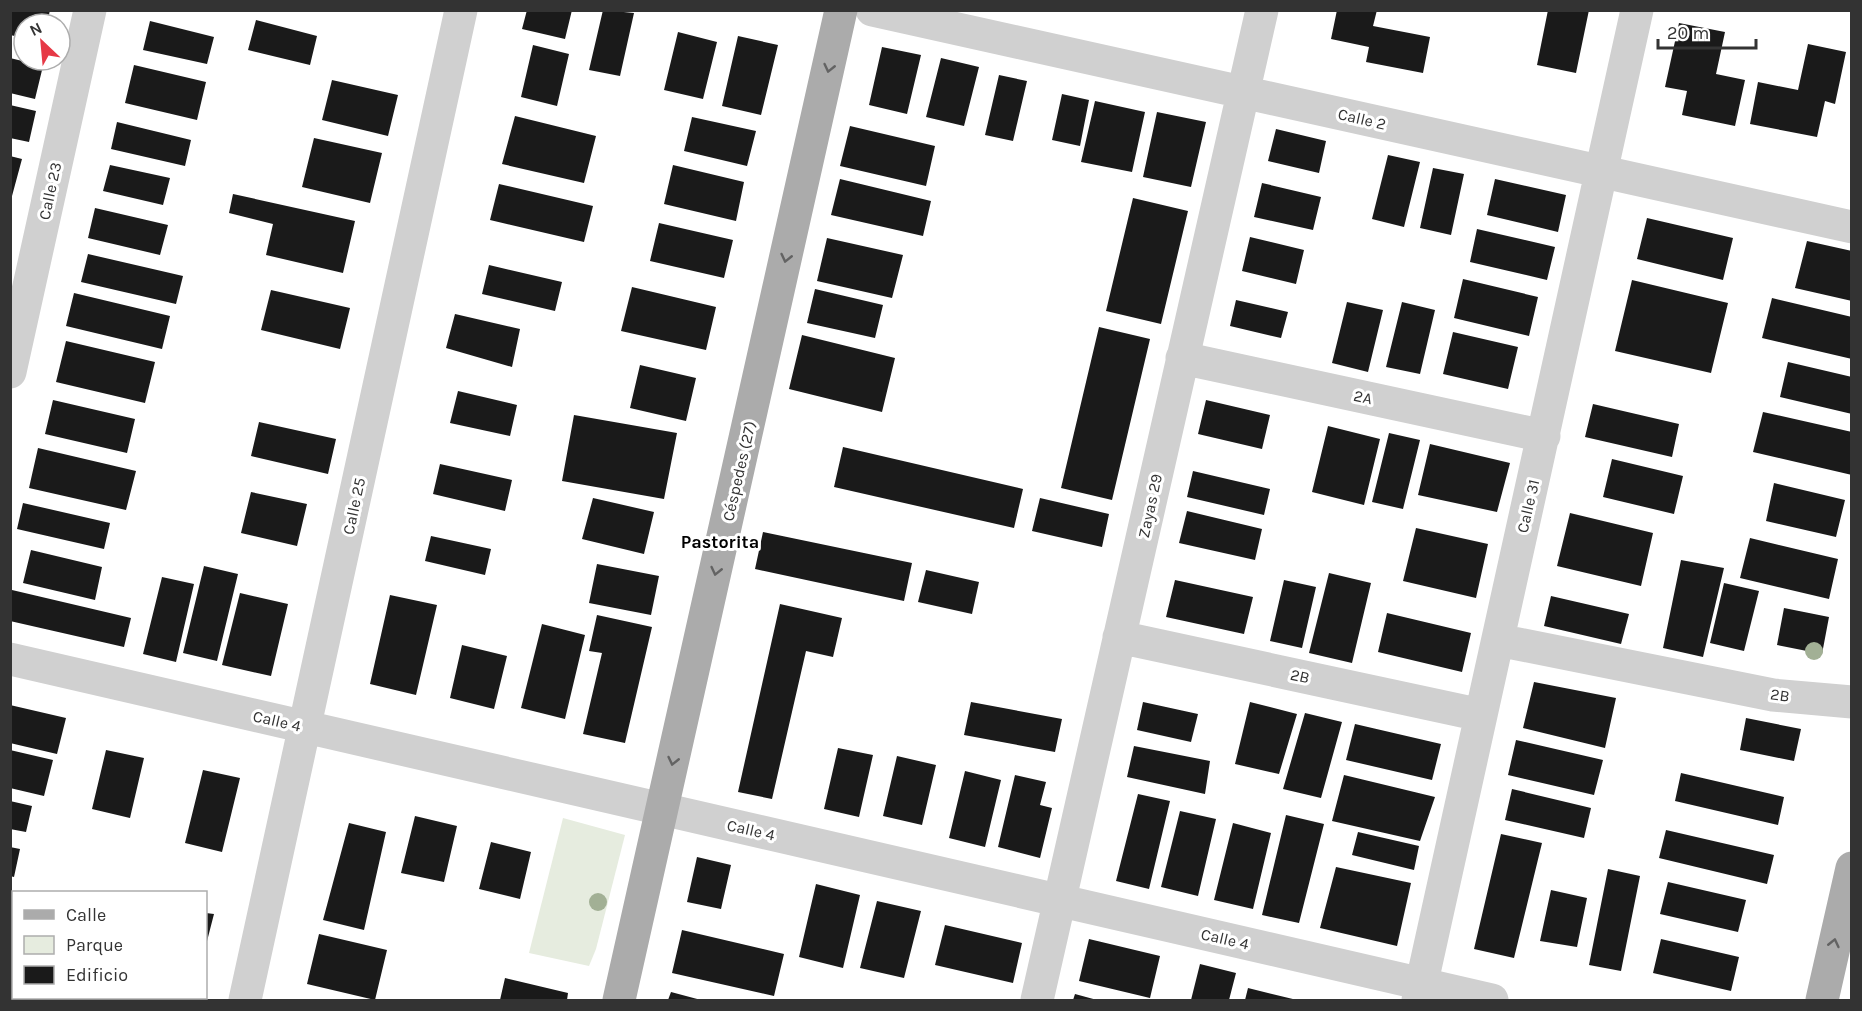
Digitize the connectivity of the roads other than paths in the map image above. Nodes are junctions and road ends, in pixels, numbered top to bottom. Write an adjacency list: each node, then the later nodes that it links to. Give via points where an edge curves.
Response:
1 (90, 10): 11 (street, Calle 23)
2 (461, 10): 18 (street, Calle 25)
3 (841, 10): 19 (main road, Céspedes (27), one-way to 19)
4 (872, 10): 7 (street, Calle 2)
5 (1262, 10): 7 (street, Zayas 29)
6 (1637, 10): 8 (street, Calle 31)
7 (1243, 93): 8 (street, Calle 2); 10 (street, Zayas 29)
8 (1603, 172): 9 (street, Calle 2); 12 (street, Calle 31)
9 (1851, 227)
10 (1182, 358): 12 (street, 2A); 13 (street, Zayas 29)
11 (10, 372)
12 (1544, 436): 14 (street, Calle 31)
13 (1119, 637): 17 (street, 2B); 21 (street, Zayas 29)
14 (1498, 640): 16 (street, 2B, via 1773,695); 17 (street, Calle 31)
15 (10, 659): 18 (street, Calle 4)
16 (1851, 702)
17 (1481, 715): 22 (street, Calle 31)
18 (306, 728): 19 (street, Calle 4); 23 (street, Calle 25)
19 (662, 810): 21 (street, Calle 4); 24 (main road, Céspedes (27))
20 (1851, 868): 27 (main road, one-way to 20)
21 (1059, 901): 22 (street, Calle 4); 25 (street, Zayas 29)
22 (1419, 992): 26 (street, Calle 4)
23 (245, 1000)
24 (619, 1000)
25 (1037, 1000)
26 (1491, 1000)
27 (1822, 1000)

